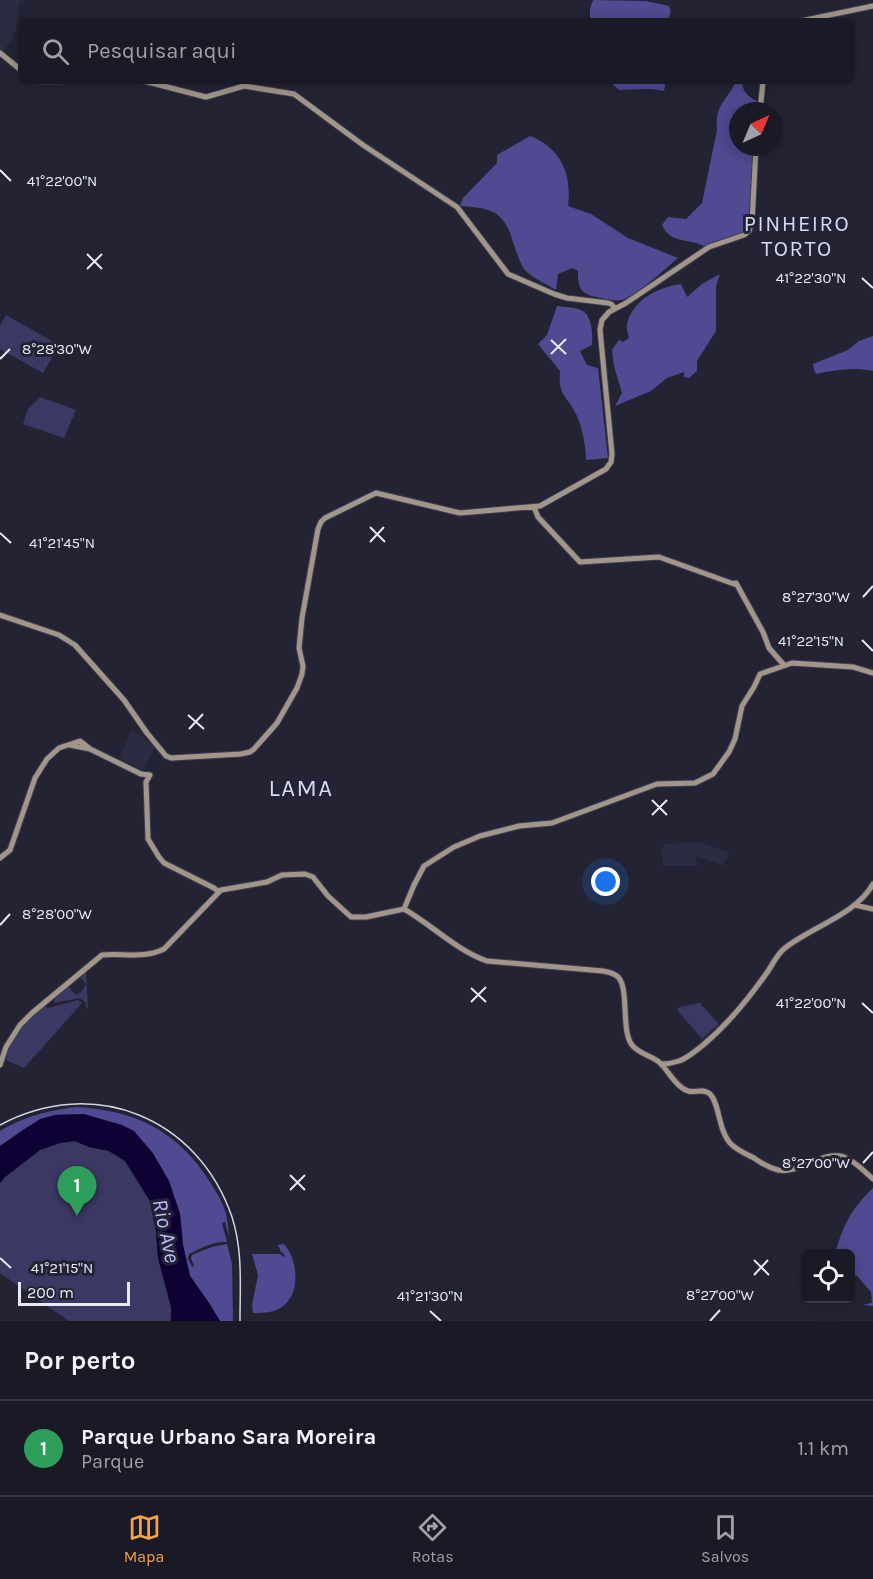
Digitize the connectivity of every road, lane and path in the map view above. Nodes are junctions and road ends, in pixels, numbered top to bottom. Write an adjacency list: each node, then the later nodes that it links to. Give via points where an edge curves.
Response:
1 (873, 6): 2 (street)
2 (815, 18)
3 (0, 53): 4 (street)
4 (18, 68)
5 (156, 84): 9 (street, via 206,97 244,86 294,94 458,207 508,274 554,294 611,303)
6 (764, 84): 7 (street)
7 (761, 102)
8 (756, 156): 9 (street, via 752,222 748,231 709,247)
9 (615, 308): 10 (street, via 600,324 611,462 606,469)
10 (534, 507): 11 (street, via 460,513 376,493 325,518 318,529 302,618 299,648 303,674 277,723 254,749 241,754 166,756 124,700 75,645 59,635); 12 (street, via 538,517 580,562 659,557 736,583 769,648)
11 (0, 615)
12 (784, 665): 13 (street, via 853,667); 22 (street, via 760,674 742,706 729,752 712,774 695,783 657,784 552,823 519,826 454,847 424,866)
13 (873, 674)
14 (70, 745): 15 (street); 15 (street, via 80,741); 18 (street, via 46,759 35,778 10,850)
15 (90, 749): 16 (street)
16 (141, 774): 17 (street); 17 (street, via 150,775)
17 (146, 782): 20 (street, via 148,839 159,857)
18 (0, 858)
19 (873, 885): 21 (street)
20 (219, 892): 22 (street, via 282,875 305,874 313,877 351,917); 25 (street, via 164,949 143,956 102,955 94,960 20,1024)
21 (855, 904): 23 (street); 24 (street, via 781,951 731,1020 696,1050 679,1061)
22 (404, 909): 24 (street, via 471,955 487,961 611,973 619,978 622,987 632,1045)
23 (873, 909)
24 (661, 1064): 26 (street, via 687,1091 709,1094 729,1142 768,1166 786,1170 836,1155 854,1162)
25 (0, 1065)
26 (873, 1179)

